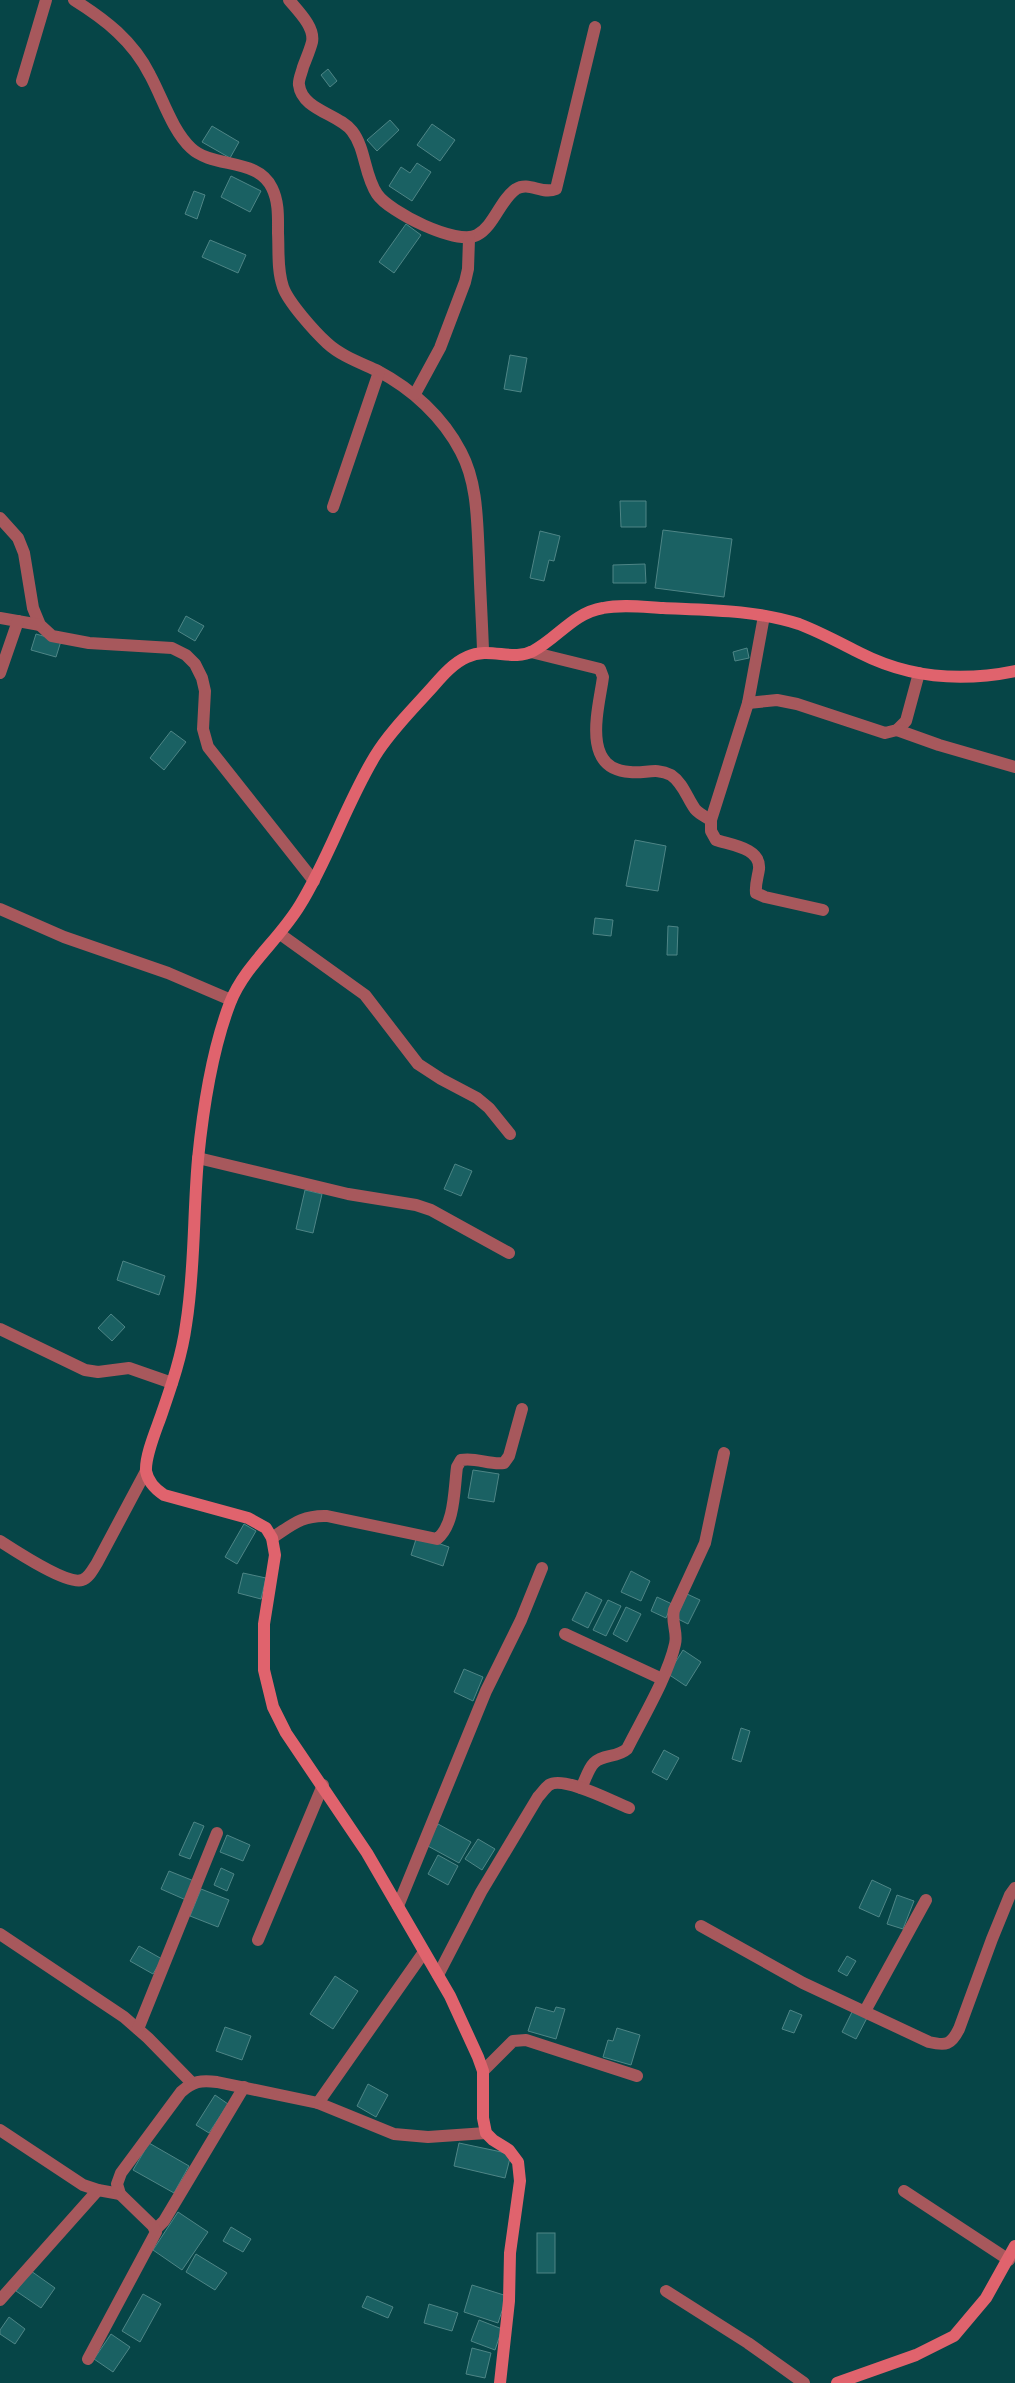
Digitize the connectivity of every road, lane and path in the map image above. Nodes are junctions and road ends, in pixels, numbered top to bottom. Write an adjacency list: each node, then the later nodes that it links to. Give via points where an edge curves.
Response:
1 (46, 0): 5 (street)
2 (74, 0): 7 (street, via 120,33 136,52 180,135 192,149 206,158 260,174 271,186 278,205 279,270 283,289 327,343)
3 (289, 0): 6 (street, via 311,28 312,41 299,85 304,98 352,131 378,196 437,232)
4 (595, 27): 6 (street, via 556,188 546,192 526,186 517,188 480,234)
5 (22, 81)
6 (470, 239): 8 (street, via 464,282 440,348)
7 (379, 372): 8 (street); 9 (street)
8 (415, 394): 15 (street, via 451,434 471,477 476,508)
9 (333, 506)
10 (0, 518): 14 (street, via 18,538 24,553)
11 (764, 616): 16 (street, via 703,610 603,608 576,617); 19 (street, via 797,624 863,655); 20 (street)
12 (0, 618): 13 (street)
13 (18, 621): 14 (street); 18 (street)
14 (40, 625): 24 (street, via 52,636 65,640 172,648 186,655 202,678 205,691 203,730 208,747)
15 (483, 650): 16 (street, via 514,655); 24 (street, via 463,658 443,675 376,754)
16 (532, 652): 23 (street, via 600,669 603,677 595,738 598,751 606,762 631,773 661,770 672,776 696,810)
17 (1015, 671): 19 (street, via 967,678)
18 (0, 672)
19 (919, 673): 21 (street, via 906,721)
20 (748, 703): 21 (street, via 777,700 885,732); 23 (street)
21 (897, 730): 22 (street)
22 (1015, 767)
23 (711, 820): 26 (street, via 710,831 716,840 751,852 758,858 756,893)
24 (314, 881): 27 (street)
25 (0, 909): 28 (street, via 64,937 176,976)
26 (823, 910)
27 (280, 934): 28 (street, via 264,950); 29 (street, via 365,995 418,1064 477,1098)
28 (231, 1000): 30 (street, via 220,1035)
29 (510, 1134)
30 (198, 1158): 31 (street, via 348,1194 416,1205); 33 (street, via 193,1271 186,1328)
31 (509, 1253)
32 (0, 1329): 33 (street, via 85,1370 98,1372 129,1368)
33 (172, 1383): 36 (street, via 150,1448)
34 (522, 1409): 37 (street, via 509,1456 504,1463 469,1458 461,1460 457,1467 448,1525 437,1539 312,1515)
35 (724, 1453): 41 (street, via 705,1543 674,1610 672,1621 676,1642)
36 (146, 1471): 37 (street, via 152,1486 164,1495 248,1518 266,1528); 38 (street, via 97,1563 82,1580 72,1580 27,1559)
37 (272, 1538): 42 (street, via 275,1555 264,1624 264,1670 273,1707 286,1733)
38 (0, 1541)
39 (542, 1568): 48 (street, via 486,1691)
40 (565, 1634): 41 (street)
41 (662, 1679): 43 (street, via 627,1749 620,1755 600,1759 594,1764)
42 (323, 1785): 48 (street); 51 (street)
43 (581, 1788): 44 (street); 53 (street, via 559,1782 549,1785 538,1797 481,1892)
44 (630, 1808)
45 (217, 1833): 55 (street)
46 (1015, 1888): 54 (street, via 953,2040 942,2045 928,2042)
47 (926, 1900): 54 (street)
48 (398, 1906): 52 (street)
49 (702, 1926): 54 (street, via 803,1983)
50 (0, 1934): 55 (street, via 101,2000)
51 (258, 1940)
52 (424, 1952): 53 (street); 60 (street)
53 (438, 1975): 56 (street)
54 (865, 2010)
55 (138, 2029): 58 (street)
56 (483, 2071): 57 (street, via 513,2042 526,2040); 62 (street)
57 (637, 2076)
58 (192, 2083): 59 (street, via 204,2080); 65 (street, via 121,2173 117,2184)
59 (244, 2088): 60 (street); 66 (street, via 164,2221)
60 (318, 2103): 62 (street, via 394,2134 428,2137)
61 (0, 2130): 63 (street, via 83,2185)
62 (486, 2133): 72 (street, via 509,2150 518,2162 520,2181 510,2252 510,2301)
63 (98, 2190): 65 (street); 70 (street)
64 (904, 2191): 68 (street)
65 (120, 2194): 66 (street)
66 (156, 2229): 71 (street)
67 (1015, 2246): 68 (street)
68 (1009, 2260): 74 (street, via 986,2298 954,2336 916,2355)
69 (666, 2291): 73 (street)
70 (0, 2300)
71 (88, 2359)
72 (500, 2383)
73 (804, 2383)
74 (837, 2383)

